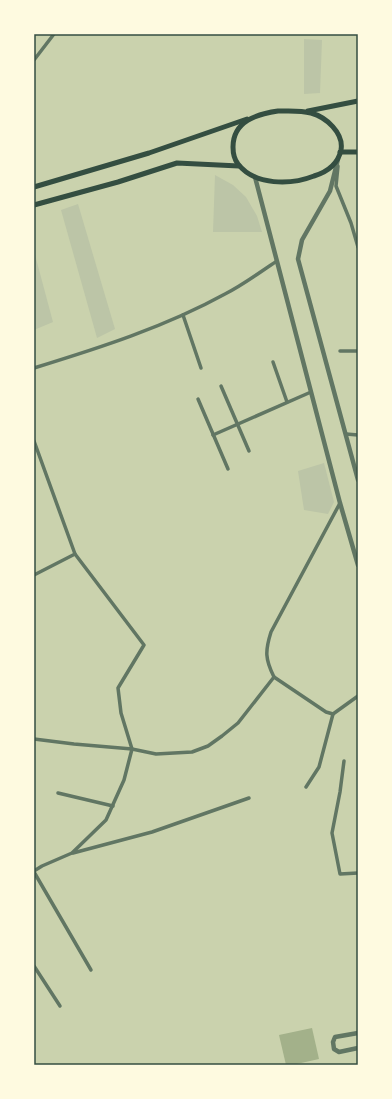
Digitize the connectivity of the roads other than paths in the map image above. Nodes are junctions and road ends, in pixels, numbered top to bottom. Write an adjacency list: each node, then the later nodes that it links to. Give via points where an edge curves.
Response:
1 (54, 34): 2 (street)
2 (34, 60)
3 (358, 101): 4 (main road)
4 (303, 112): 5 (main road, via 278,111); 7 (main road, via 324,119 335,129 341,138)
5 (250, 118): 9 (main road, via 241,125 234,138 233,153); 11 (main road, via 149,153)
6 (357, 151): 7 (main road)
7 (340, 152): 8 (main road)
8 (338, 159): 10 (main road, via 332,167 306,179 289,182 263,180); 13 (street, via 336,186); 26 (street, via 330,191 302,240 298,258)
9 (239, 166): 10 (main road); 12 (main road, via 177,164)
10 (255, 176): 14 (street)
11 (34, 187)
12 (34, 204)
13 (358, 247)
14 (277, 261): 15 (street, via 226,294); 22 (street)
15 (183, 315): 19 (street, via 84,353); 20 (street)
16 (340, 351): 17 (street)
17 (358, 351)
18 (273, 362): 24 (street)
19 (34, 368)
20 (201, 368)
21 (221, 386): 25 (street)
22 (311, 392): 24 (street); 33 (street)
23 (198, 399): 27 (street)
24 (288, 402): 25 (street)
25 (237, 425): 27 (street); 30 (street)
26 (346, 434): 28 (street); 32 (street)
27 (213, 435): 31 (street)
28 (358, 435)
29 (34, 441): 34 (street)
30 (249, 451)
31 (228, 469)
32 (358, 480)
33 (340, 503): 35 (street); 37 (street, via 271,632 267,663)
34 (75, 554): 36 (street); 41 (street, via 144,645 118,688 121,713)
35 (358, 565)
36 (34, 575)
37 (274, 677): 39 (street, via 326,712); 41 (street, via 238,723 208,746 192,752 173,754 156,754)
38 (358, 696): 39 (street)
39 (333, 714): 43 (street, via 319,767)
40 (34, 738): 41 (street)
41 (132, 749): 46 (street, via 124,780)
42 (344, 761): 49 (street, via 332,833 340,874)
43 (306, 787)
44 (58, 793): 46 (street)
45 (249, 798): 47 (street, via 152,832)
46 (113, 806): 47 (street, via 106,820)
47 (72, 853): 48 (street)
48 (34, 872): 51 (street)
49 (358, 874)
50 (34, 966): 52 (street)
51 (91, 970)
52 (60, 1006)
53 (358, 1033): 54 (street, via 335,1038 333,1042 334,1049 339,1052)
54 (358, 1048)

